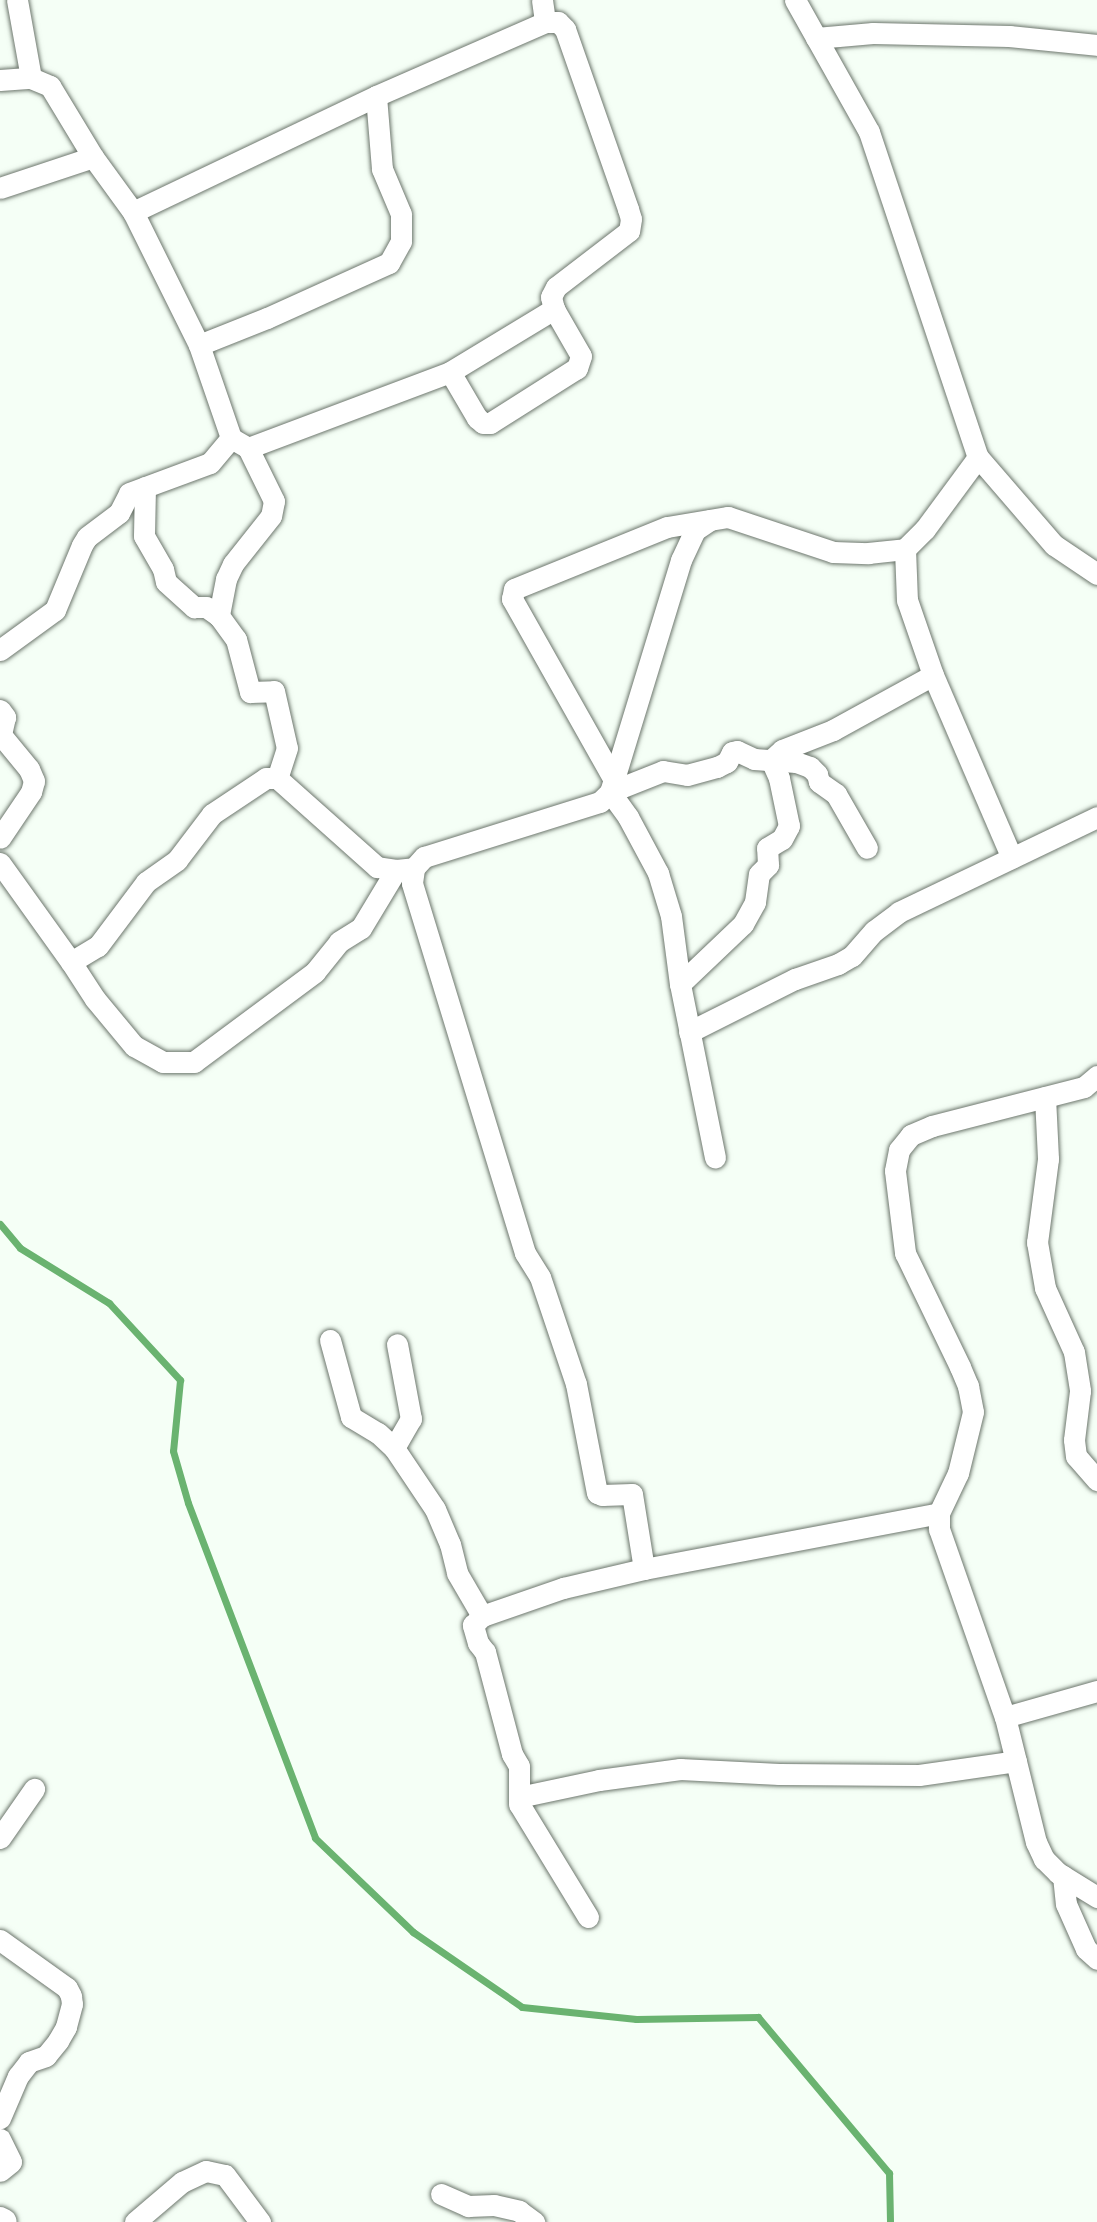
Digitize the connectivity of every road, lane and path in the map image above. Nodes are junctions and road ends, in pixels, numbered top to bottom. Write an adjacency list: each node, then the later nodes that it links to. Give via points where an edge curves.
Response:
1 (17, 0): 7 (street)
2 (542, 0): 4 (street)
3 (795, 0): 5 (street)
4 (544, 22): 9 (street); 13 (street, via 558,22 565,29 631,219 629,231 556,287 551,297)
5 (816, 38): 6 (street, via 873,33 998,36); 17 (street, via 869,132)
6 (1097, 45)
7 (31, 78): 8 (street); 10 (street, via 50,86)
8 (0, 80)
9 (376, 96): 12 (street); 14 (street, via 382,169 400,214 401,242 389,262)
10 (93, 157): 11 (street); 12 (street)
11 (0, 188)
12 (133, 212): 14 (street)
13 (554, 309): 15 (street); 15 (street, via 581,356 577,368 490,423 477,418)
14 (199, 345): 16 (street)
15 (450, 372): 16 (street)
16 (240, 443): 18 (street, via 210,463); 22 (street, via 274,501 271,516 233,564)
17 (978, 457): 20 (street, via 925,529); 21 (street, via 1054,545)
18 (145, 487): 22 (street, via 144,536 166,582 194,607 206,607); 23 (street, via 129,493 119,513 87,537 55,610)
19 (711, 519): 20 (street, via 729,517 833,552); 28 (street, via 695,530 681,560); 28 (street, via 667,527 512,593)
20 (905, 549): 24 (street, via 907,600)
21 (1097, 574)
22 (219, 616): 27 (street, via 236,639 250,692 274,690 287,748)
23 (0, 650)
24 (933, 675): 26 (street, via 833,730 782,750); 32 (street)
25 (0, 710): 30 (street, via 5,717 1,735 34,781 32,792)
26 (771, 760): 28 (street, via 754,759 737,751 717,767 687,775 663,771); 31 (street, via 810,767 819,782 836,794); 36 (street, via 789,826 782,839 767,848 768,865 759,874 755,902 743,924)
27 (277, 778): 34 (street, via 377,867); 35 (street, via 266,778 212,814 177,860 146,882 98,946)
28 (612, 785): 34 (street, via 600,802 424,857); 36 (street, via 658,873 671,916)
29 (1097, 817): 32 (street)
30 (0, 838)
31 (867, 848)
32 (1012, 858): 37 (street, via 899,912 838,964 795,979)
33 (0, 863): 35 (street)
34 (405, 869): 35 (street, via 361,928 339,942 315,972 194,1062 163,1062 134,1046 94,999); 46 (street, via 525,1253 540,1277 576,1384 597,1493 632,1494)
35 (71, 962)
36 (680, 984): 37 (street)
37 (689, 1032): 40 (street)
38 (1097, 1076): 39 (street, via 1084,1087)
39 (1045, 1097): 44 (street, via 1048,1159 1037,1242 1045,1288 1074,1352 1080,1391 1076,1456); 45 (street, via 932,1126 911,1135 898,1150 895,1171 905,1253 960,1367 973,1412 958,1473)
40 (715, 1158)
41 (330, 1340): 43 (street, via 351,1417 378,1433)
42 (397, 1344): 43 (street, via 411,1419)
43 (394, 1449): 47 (street, via 435,1509 457,1573)
44 (1097, 1480)
45 (939, 1513): 46 (street); 49 (street, via 939,1529)
46 (644, 1569): 47 (street, via 563,1588)
47 (482, 1616): 52 (street, via 473,1625 485,1652 512,1754 519,1766)
48 (1097, 1691): 49 (street)
49 (1005, 1717): 50 (street)
50 (1016, 1761): 52 (street, via 919,1775 680,1769 599,1780); 54 (street, via 1036,1842 1044,1859)
51 (34, 1789): 53 (street)
52 (519, 1797): 56 (street, via 519,1804)
53 (0, 1838)
54 (1063, 1876): 55 (street); 58 (street, via 1066,1904 1086,1949)
55 (1097, 1897)
56 (588, 1917)
57 (0, 1940): 59 (street, via 67,1989 72,2004 58,2042 46,2056 28,2062)
58 (1097, 1959)
59 (0, 2118)
60 (0, 2139): 61 (street, via 11,2162)
61 (0, 2171)
62 (441, 2194): 65 (street, via 468,2206 494,2205 519,2211)
63 (135, 2222): 64 (street, via 182,2182 206,2171 225,2175)
64 (260, 2222)
65 (534, 2222)

